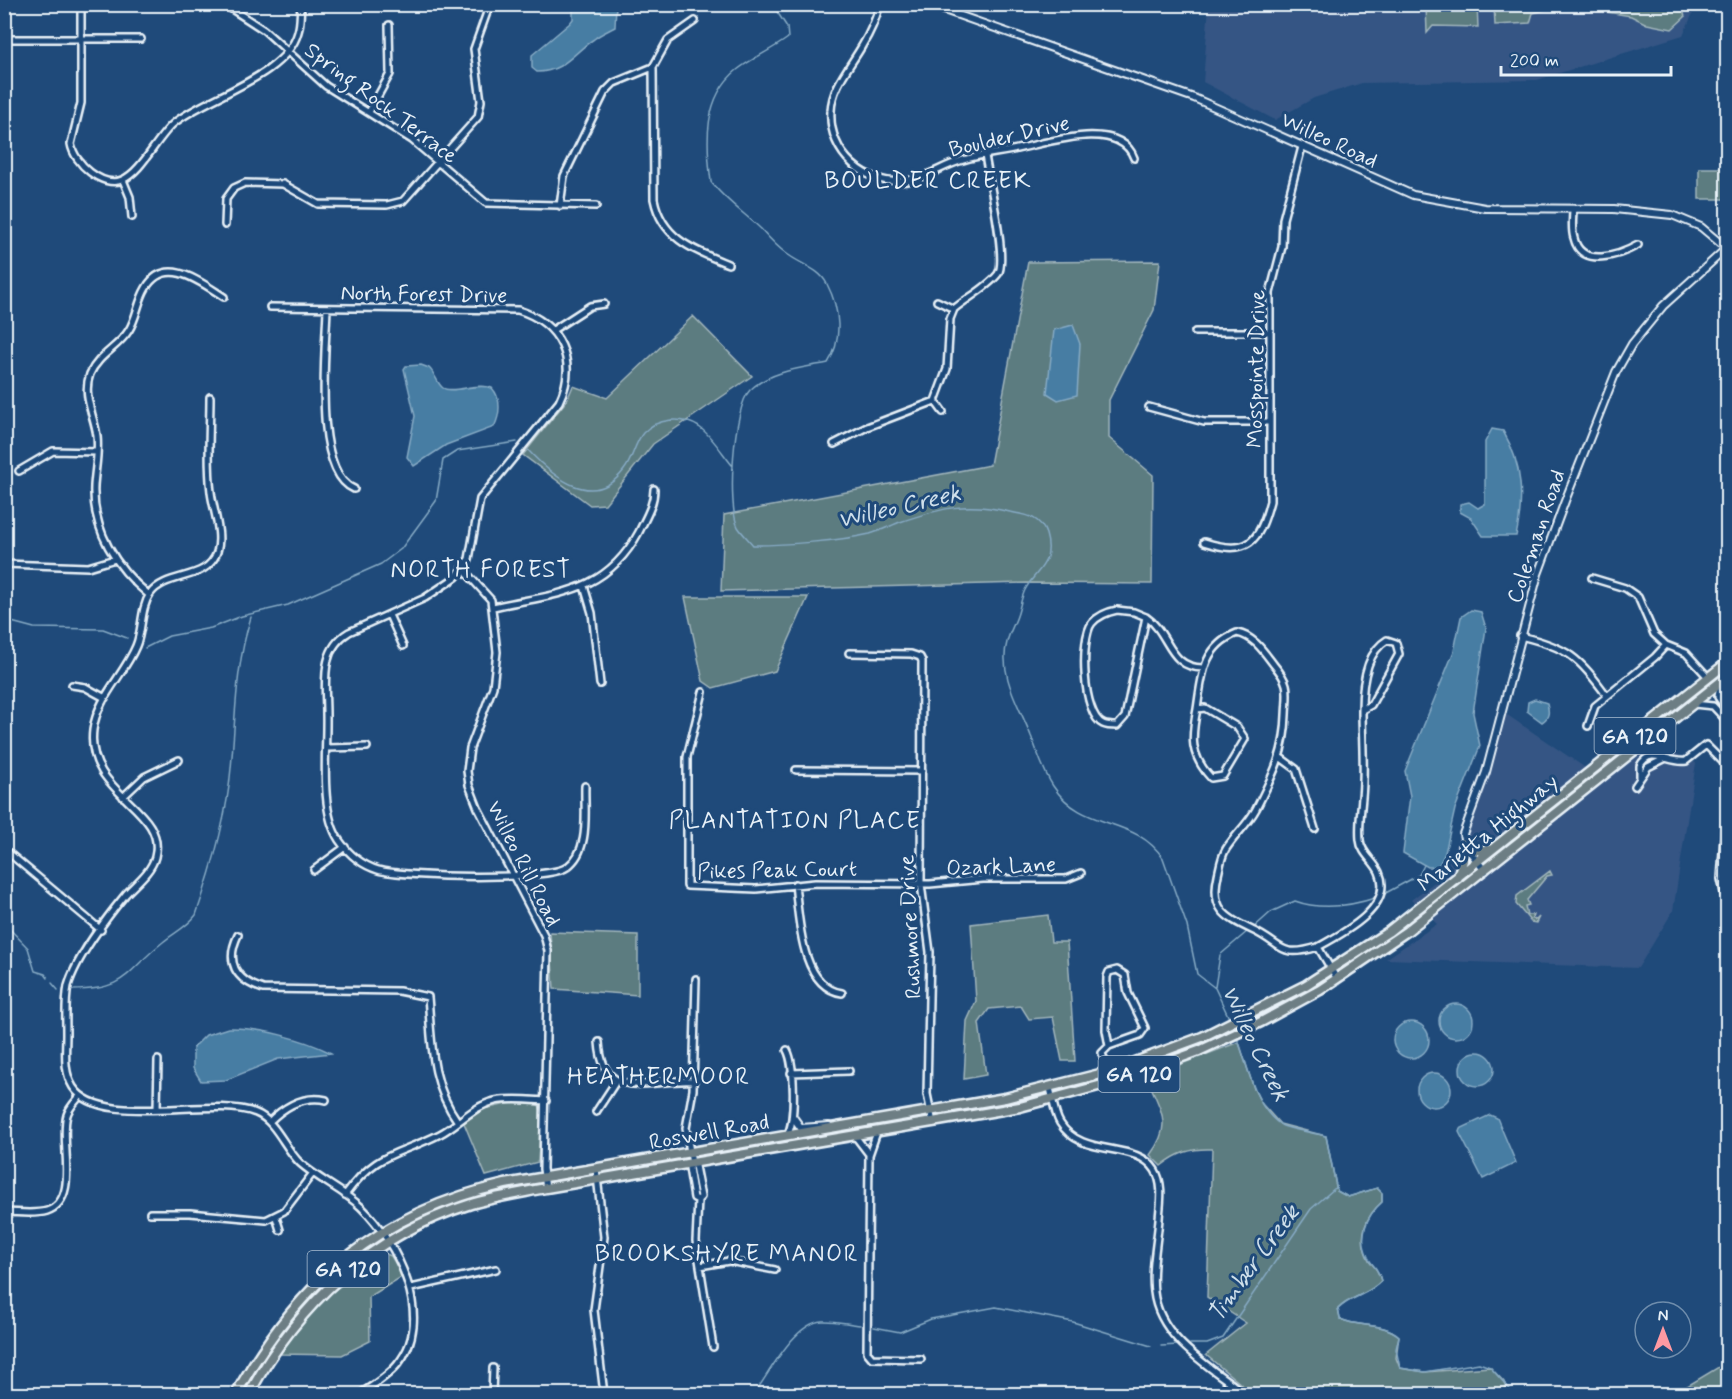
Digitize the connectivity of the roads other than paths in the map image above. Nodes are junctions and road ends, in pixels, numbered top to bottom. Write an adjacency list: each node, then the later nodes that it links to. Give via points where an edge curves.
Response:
1 (81, 4): 9 (street)
2 (301, 4): 12 (street, via 298,33)
3 (490, 4): 18 (street, via 474,49 480,112 475,124)
4 (880, 4): 16 (street, Boulder Drive, via 870,33 833,96 831,124 840,149 864,173 895,182 916,179 960,160)
5 (927, 4): 15 (street, Willeo Road, via 1194,98)
6 (227, 6): 12 (street, Spring Rock Terrace, via 260,26)
7 (695, 21): 13 (street, via 668,40)
8 (389, 25): 14 (street, via 390,74)
9 (81, 39): 10 (street); 11 (street); 19 (street, via 81,103 72,150 79,163 102,179)
10 (141, 39)
11 (5, 40)
12 (286, 51): 14 (street, Spring Rock Terrace, via 326,86); 19 (street, via 250,81 174,123)
13 (653, 67): 20 (street, via 614,82 604,92 564,176); 27 (street, via 653,193 658,214 677,240)
14 (369, 112): 18 (street, Spring Rock Terrace)
15 (1302, 147): 22 (street, Willeo Road, via 1402,191 1439,202 1485,208); 36 (street, Mosspointe Drive, via 1283,219 1282,247 1270,293)
16 (985, 155): 17 (street, Boulder Drive, via 1084,136 1121,142); 33 (street, via 1001,243 1000,270)
17 (1134, 158)
18 (439, 163): 20 (street, Spring Rock Terrace, via 486,203); 24 (street, via 409,196 387,205 318,204 283,184 245,183 228,195)
19 (123, 180): 23 (street)
20 (560, 206): 21 (street, Spring Rock Terrace)
21 (596, 206)
22 (1573, 209): 25 (street, via 1574,240 1586,254 1620,255); 26 (street, Willeo Road, via 1678,216 1701,227)
23 (132, 217)
24 (225, 225)
25 (1638, 245)
26 (1727, 248): 57 (street, Coleman Road, via 1652,318 1623,358 1549,542)
27 (728, 264)
28 (224, 297): 43 (street, via 180,272 162,274 151,281 128,332 89,376 87,395)
29 (937, 301): 33 (street)
30 (604, 304): 34 (street, via 590,306)
31 (270, 307): 32 (street, North Forest Drive)
32 (327, 308): 34 (street, North Forest Drive, via 509,309 535,316); 45 (street, via 327,442 338,477)
33 (954, 309): 38 (street, via 947,369)
34 (553, 330): 50 (street, via 567,361 563,394 480,499 471,550)
35 (1195, 332): 36 (street)
36 (1269, 332): 41 (street, Mosspointe Drive)
37 (210, 397): 53 (street, via 210,480 218,537 216,555 200,571 164,583)
38 (935, 400): 40 (street); 42 (street)
39 (1149, 407): 41 (street, via 1204,422)
40 (943, 412)
41 (1269, 422): 47 (street, Mosspointe Drive, via 1270,501 1263,529 1238,547 1227,549)
42 (834, 444)
43 (97, 452): 44 (street, via 53,452); 48 (street, via 96,510)
44 (19, 471)
45 (354, 489)
46 (654, 489): 52 (street, via 652,505 627,552 610,571)
47 (1204, 542)
48 (115, 559): 49 (street, via 88,567); 53 (street)
49 (4, 564)
50 (463, 569): 54 (street, Willeo Rill Road, via 488,595); 55 (street, via 436,592)
51 (1592, 578): 58 (street, via 1615,584 1638,597 1652,630)
52 (584, 586): 54 (street); 65 (street, via 592,614)
53 (149, 595): 69 (street, via 135,648)
54 (493, 607): 97 (street, Willeo Rill Road, via 495,680 472,740 467,771 473,797)
55 (389, 615): 59 (street); 77 (street, via 349,632 330,651 326,675)
56 (1146, 617): 56 (street, via 1117,610 1090,624 1083,673 1094,716 1103,724 1117,726 1125,717); 62 (street, via 1159,628 1179,661)
57 (1520, 636): 68 (street, via 1561,648 1593,677); 90 (street, Coleman Road, via 1486,772 1463,834)
58 (1666, 645): 63 (street, via 1686,653); 68 (street)
59 (402, 646)
60 (849, 653): 82 (street, Rushmore Drive, via 920,657)
61 (1728, 662): 63 (highway, Marietta Highway / GA 120)
62 (1203, 668): 71 (street); 78 (street, via 1217,644 1237,633 1252,640 1264,653 1288,689)
63 (1708, 677): 92 (highway, Marietta Highway / GA 120)
64 (1725, 679): 70 (highway, Marietta Highway / GA 120); 73 (street, via 1718,698)
65 (600, 684)
66 (72, 686): 69 (street, via 85,687)
67 (703, 692): 100 (street, Pikes Peak Court, via 687,758 687,886 756,890)
68 (1607, 696): 75 (street, via 1595,706)
69 (105, 698): 86 (street, via 93,727 93,752 105,778)
70 (1693, 704): 74 (street, via 1713,706); 95 (highway, Marietta Highway / GA 120)
71 (1197, 709): 71 (street, via 1192,744 1210,778 1223,776 1245,740 1238,727 1212,710)
72 (1362, 710): 72 (street, via 1365,672 1382,643 1393,641 1399,654 1371,705); 104 (street, via 1360,841 1377,868 1381,890 1367,915)
73 (1728, 711)
74 (1728, 722)
75 (1588, 726)
76 (367, 747): 77 (street)
77 (327, 748): 89 (street, via 328,813 334,832)
78 (1281, 758): 87 (street, via 1296,769); 104 (street, via 1255,810 1226,849 1216,898 1230,919 1281,950 1300,952)
79 (179, 760): 86 (street, via 144,777)
80 (1728, 767): 85 (street, via 1706,746 1686,762 1656,755 1644,759)
81 (796, 770): 82 (street)
82 (922, 771): 99 (street, Rushmore Drive)
83 (1728, 780): 88 (street)
84 (585, 786): 97 (street, via 584,837 574,860 555,873)
85 (1635, 786)
86 (123, 797): 102 (street, via 151,826 156,854)
87 (1315, 829)
88 (1726, 836): 101 (street, via 1721,879)
89 (345, 847): 94 (street); 97 (street, via 362,862 392,873)
90 (1466, 847): 92 (highway, via 1479,852); 93 (street); 98 (highway)
91 (4, 849): 102 (street)
92 (1494, 849): 93 (highway, Marietta Highway / GA 120)
93 (1477, 862): 95 (street); 98 (highway, Marietta Highway / GA 120)
94 (314, 870)
95 (1485, 872): 107 (highway, Marietta Highway / GA 120)
96 (1081, 873): 99 (street, Ozark Lane, via 1066,879)
97 (512, 875): 124 (street, Willeo Rill Road, via 548,951)
98 (1457, 878): 105 (highway, Marietta Highway / GA 120)
99 (921, 884): 100 (street, Pikes Peak Court); 127 (street, Rushmore Drive, via 930,952)
100 (795, 885): 108 (street, via 807,958 828,988)
101 (1728, 911)
102 (101, 930): 121 (street, via 78,964 67,995 66,1065)
103 (238, 935): 130 (street, via 231,951 233,966 257,987 278,991 399,991 428,997 436,1082)
104 (1318, 947): 105 (street)
105 (1331, 970): 107 (street); 109 (highway, Marietta Highway / GA 120)
106 (696, 979): 119 (street)
107 (1337, 980): 110 (highway, Marietta Highway / GA 120)
108 (842, 993)
109 (1256, 1011): 116 (highway, Roswell Road / GA 120)
110 (1261, 1022): 122 (highway, Roswell Road / GA 120, via 1142,1073)
111 (599, 1042): 118 (street, via 603,1066)
112 (1109, 1046): 112 (street, via 1140,1035 1145,1028 1128,993 1125,975 1117,970 1107,977); 116 (street, via 1102,1053)
113 (787, 1050): 117 (street)
114 (158, 1060): 125 (street)
115 (849, 1071): 117 (street)
116 (1107, 1072): 120 (highway, Roswell Road / GA 120)
117 (791, 1073): 128 (street)
118 (617, 1080): 119 (street, via 637,1086 671,1080); 126 (street)
119 (694, 1081): 136 (street, via 687,1122)
120 (1050, 1088): 122 (street); 127 (highway, Roswell Road / GA 120)
121 (80, 1096): 125 (street, via 108,1107); 145 (street, via 66,1121 63,1198 46,1211)
122 (1053, 1099): 131 (highway, Roswell Road / GA 120); 158 (street, via 1058,1119 1071,1135 1092,1146 1136,1156 1155,1170 1161,1192 1153,1284 1158,1311 1173,1336)
123 (326, 1100): 129 (street, via 291,1104)
124 (546, 1101): 130 (street, via 495,1101); 141 (street, Willeo Rill Road)
125 (157, 1108): 129 (street, via 248,1110)
126 (596, 1112)
127 (930, 1112): 131 (street, Rushmore Drive); 132 (highway, Roswell Road / GA 120)
128 (793, 1117): 132 (street, via 801,1128); 134 (street)
129 (269, 1122): 140 (street, via 295,1158)
130 (458, 1122): 144 (street, via 372,1165)
131 (933, 1123): 133 (highway, Roswell Road / GA 120)
132 (842, 1126): 134 (highway, Roswell Road / GA 120)
133 (877, 1132): 135 (highway, Roswell Road / GA 120); 137 (street)
134 (786, 1136): 136 (highway, Roswell Road / GA 120)
135 (855, 1136): 137 (street); 138 (highway, Roswell Road / GA 120)
136 (689, 1152): 138 (street); 139 (highway, Roswell Road / GA 120)
137 (869, 1155): 156 (street, via 867,1352 872,1358)
138 (692, 1164): 142 (highway, Roswell Road / GA 120); 151 (street, via 696,1166 701,1197 696,1237)
139 (596, 1168): 141 (highway, Roswell Road / GA 120); 142 (street)
140 (313, 1173): 144 (street); 147 (street, via 294,1201)
141 (544, 1177): 143 (street, Willeo Rill Road); 149 (highway, Roswell Road / GA 120, via 458,1196)
142 (598, 1179): 143 (highway, Roswell Road / GA 120); 163 (street, via 604,1237 594,1310)
143 (546, 1188): 150 (highway, Roswell Road / GA 120, via 471,1204 423,1222)
144 (345, 1195): 149 (street, via 363,1209)
145 (4, 1212)
146 (150, 1213): 147 (street, via 249,1220)
147 (276, 1217): 148 (street)
148 (280, 1230)
149 (381, 1232): 150 (street); 159 (highway, Roswell Road / GA 120, via 340,1261 298,1302 264,1345)
150 (387, 1242): 154 (street); 160 (highway, Roswell Road / GA 120, via 356,1263 310,1304 286,1334)
151 (700, 1266): 153 (street, via 732,1261); 155 (street)
152 (496, 1269): 154 (street)
153 (775, 1270)
154 (411, 1288): 161 (street, via 412,1328 406,1351 390,1373)
155 (713, 1347)
156 (921, 1359)
157 (493, 1368): 162 (street)
158 (1232, 1384): 164 (street); 165 (street)
159 (236, 1395)
160 (249, 1395)
161 (360, 1395)
162 (492, 1395)
163 (604, 1395)
164 (1224, 1395)
165 (1245, 1395)

